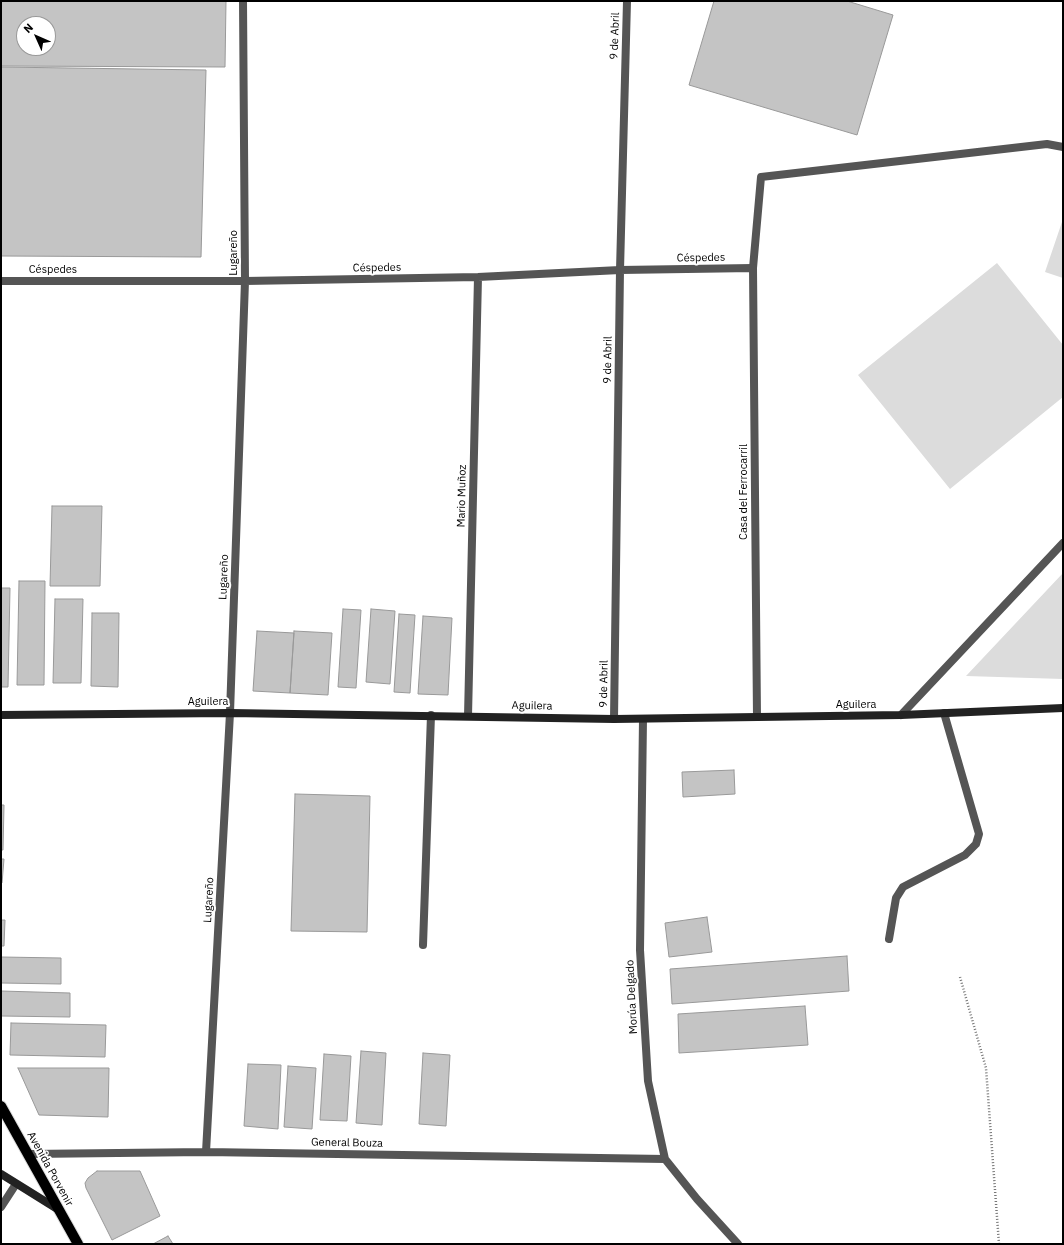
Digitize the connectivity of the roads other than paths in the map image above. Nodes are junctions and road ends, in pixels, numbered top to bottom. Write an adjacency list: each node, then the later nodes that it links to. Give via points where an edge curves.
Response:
1 (243, 1): 8 (street, Lugareño)
2 (627, 1): 5 (street, 9 de Abril)
3 (1063, 147): 4 (street, Casa del Ferrocarril, via 1047,144 761,177)
4 (753, 268): 5 (street, Céspedes); 17 (street, Casa del Ferrocarril)
5 (620, 270): 6 (street, Céspedes); 18 (street, 9 de Abril)
6 (478, 277): 8 (street, Céspedes); 16 (street, Mario Muñoz)
7 (1, 281): 8 (street, Céspedes)
8 (246, 281): 11 (street, Lugareño)
9 (1063, 543): 15 (street)
10 (1063, 708): 12 (street, Aguilera)
11 (230, 713): 13 (street, Aguilera); 14 (street, Aguilera); 23 (street, Lugareño)
12 (944, 713): 15 (street, Aguilera); 20 (street, via 979,834 976,844 964,855 903,887 896,898)
13 (1, 715)
14 (430, 715): 16 (street, Aguilera); 21 (street)
15 (901, 715): 17 (street, Aguilera)
16 (468, 716): 18 (street, Aguilera)
17 (756, 717): 19 (street, Aguilera)
18 (614, 719): 19 (street, Aguilera)
19 (643, 719): 25 (street, Morúa Delgado, via 640,950 648,1081)
20 (889, 938)
21 (423, 944)
22 (1, 1106): 24 (main road, Avenida Porvenir)
23 (206, 1152): 24 (street, General Bouza); 25 (street, General Bouza)
24 (29, 1154): 29 (main road, Avenida Porvenir)
25 (665, 1159): 31 (street, Morúa Delgado)
26 (1, 1174): 27 (street)
27 (16, 1184): 28 (street); 29 (street)
28 (1, 1207)
29 (59, 1210): 30 (main road, Avenida Porvenir)
30 (78, 1244)
31 (738, 1244)

